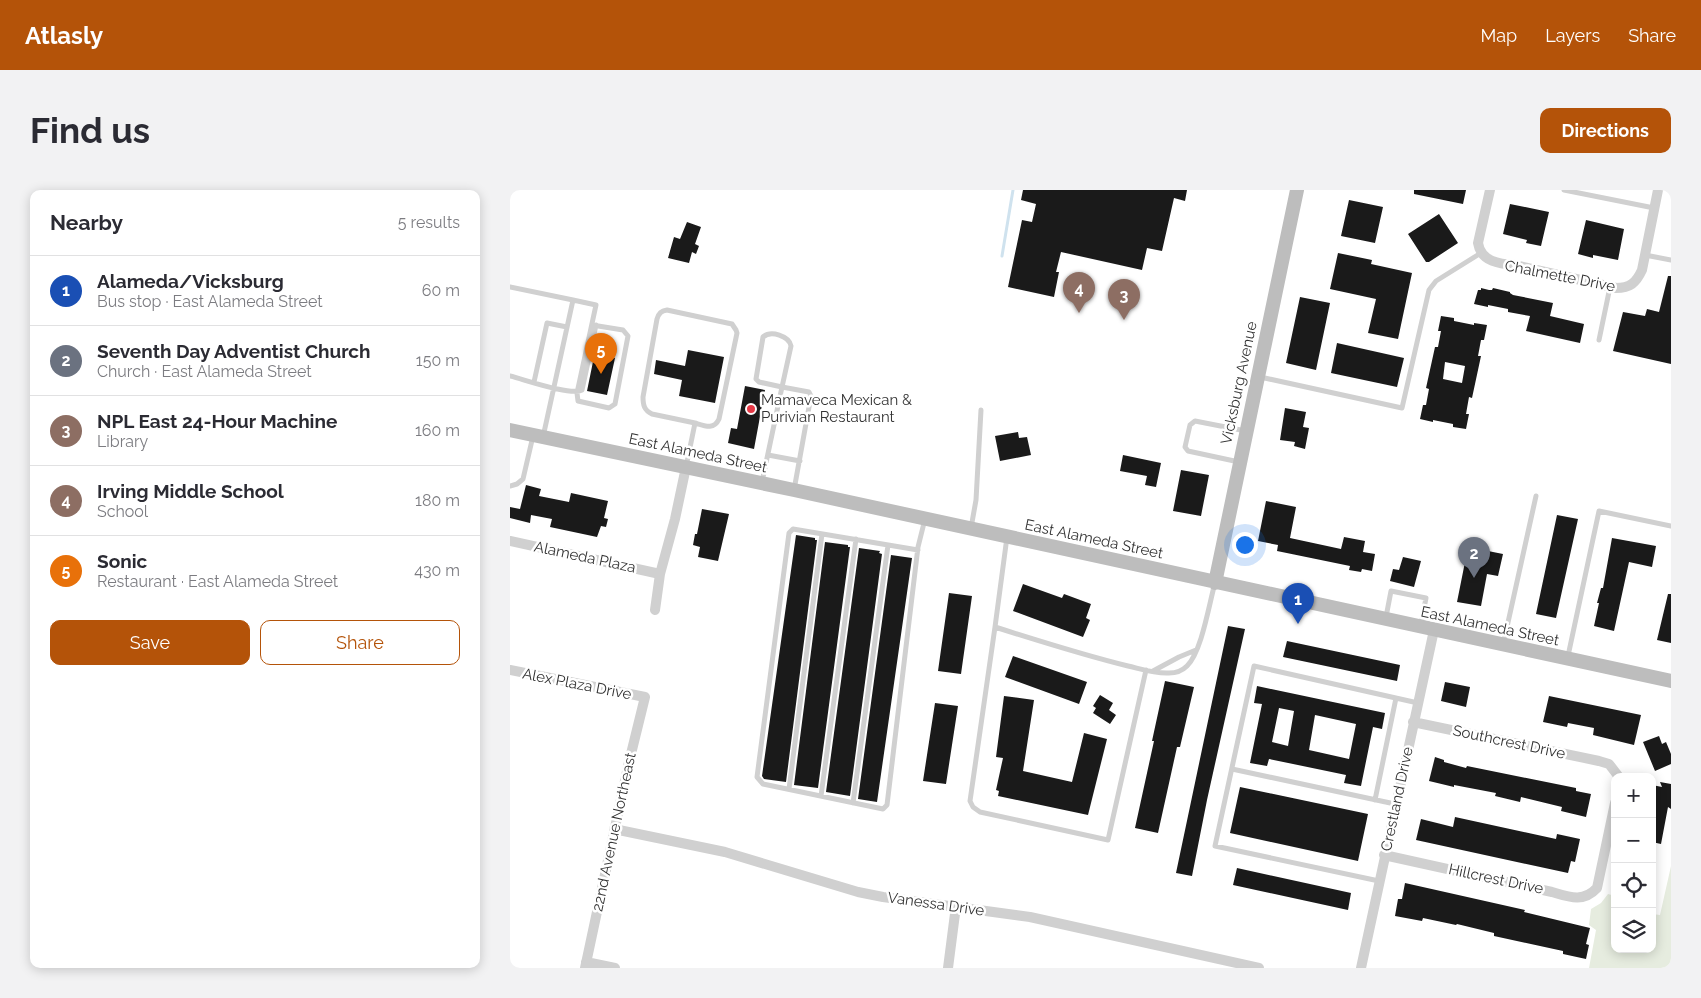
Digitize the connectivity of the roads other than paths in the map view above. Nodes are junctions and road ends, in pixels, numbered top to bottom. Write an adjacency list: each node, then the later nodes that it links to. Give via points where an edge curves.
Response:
1 (1297, 190): 16 (street, Vicksburg Avenue)
2 (1490, 190): 6 (street, via 1479,235)
3 (1564, 190): 5 (lane)
4 (1658, 190): 5 (street, Chalmette Drive)
5 (1654, 208): 7 (street, Chalmette Drive)
6 (1481, 253): 10 (street, Chalmette Drive, via 1496,263); 16 (lane, via 1436,281 1429,290 1402,408)
7 (1645, 255): 8 (lane); 10 (street, Chalmette Drive, via 1636,282 1627,287)
8 (1671, 260)
9 (510, 287): 11 (lane)
10 (1610, 287): 14 (lane)
11 (572, 300): 12 (lane, via 596,305); 13 (lane)
12 (594, 325): 20 (lane); 20 (lane, via 623,330 628,336 615,404 609,408 578,401)
13 (567, 327): 17 (lane, via 546,323); 19 (lane)
14 (1599, 340)
15 (510, 376): 17 (lane)
16 (1257, 377): 24 (street, Vicksburg Avenue)
17 (534, 382): 19 (lane)
18 (782, 387): 18 (lane, via 790,342 786,338 766,334 756,379); 26 (lane); 27 (lane, via 808,392 811,396)
19 (554, 388): 20 (lane); 25 (lane)
20 (577, 393)
21 (981, 410): 36 (lane, via 976,500)
22 (695, 423): 22 (lane, via 652,414 643,406 657,319 662,310 732,324 736,330 720,419 712,426); 29 (lane)
23 (510, 430): 25 (street, East Alameda Street)
24 (1246, 432): 28 (street, Vicksburg Avenue); 28 (lane, via 1195,421 1188,432 1185,447 1188,451)
25 (538, 436): 29 (street, East Alameda Street); 31 (lane, via 523,479)
26 (768, 455): 27 (lane); 30 (lane)
27 (800, 461): 32 (lane)
28 (1240, 462): 44 (street, Vicksburg Avenue)
29 (686, 467): 30 (street, East Alameda Street); 43 (street)
30 (762, 484): 32 (street, East Alameda Street)
31 (510, 486)
32 (794, 490): 34 (street, East Alameda Street)
33 (1536, 496): 49 (lane)
34 (925, 519): 36 (street, East Alameda Street); 42 (lane)
35 (1671, 526): 51 (lane, via 1599,511)
36 (971, 529): 38 (street, East Alameda Street)
37 (822, 534): 39 (lane); 62 (lane); 62 (lane, via 793,529 789,533 757,777 763,784)
38 (1008, 537): 44 (street, East Alameda Street); 47 (lane)
39 (856, 539): 41 (lane); 63 (lane)
40 (510, 541): 43 (street, Alameda Plaza)
41 (888, 545): 42 (lane); 65 (lane)
42 (918, 550): 65 (lane, via 887,805 883,809)
43 (660, 574): 45 (street)
44 (1215, 583): 46 (street, East Alameda Street); 50 (lane)
45 (655, 610)
46 (1385, 619): 48 (street, East Alameda Street); 48 (lane, via 1391,591 1426,598)
47 (995, 627): 53 (lane); 53 (lane, via 970,801 980,812 1108,840)
48 (1428, 629): 49 (street, East Alameda Street); 58 (street, Crestland Drive)
49 (1503, 645): 51 (street, East Alameda Street)
50 (1196, 650): 54 (lane); 54 (lane, via 1186,667 1177,672)
51 (1567, 659): 55 (street, East Alameda Street)
52 (510, 670): 56 (street, Alex Plaza Drive)
53 (1146, 670): 54 (lane)
54 (1152, 671)
55 (1671, 681)
56 (645, 697): 68 (street, 22nd Avenue Northeast)
57 (1396, 698): 58 (lane); 60 (lane, via 1254,666); 64 (lane)
58 (1418, 703): 59 (street, Crestland Drive)
59 (1413, 722): 61 (street, Southcrest Drive, via 1605,762); 66 (street, Crestland Drive)
60 (1232, 769): 64 (lane); 70 (lane, via 1215,846)
61 (1616, 773)
62 (789, 789): 63 (lane)
63 (821, 796): 65 (lane)
64 (1374, 800): 66 (lane)
65 (853, 803)
66 (1395, 804): 69 (street, Crestland Drive)
67 (1612, 818): 69 (street, Hillcrest Drive, via 1597,888 1585,897 1575,899)
68 (614, 829): 71 (street, Vanessa Drive, via 733,854 858,892); 72 (street, 22nd Avenue Northeast)
69 (1384, 855): 70 (street, Crestland Drive)
70 (1379, 881): 76 (street, Crestland Drive)
71 (956, 906): 74 (street); 75 (street, Vanessa Drive, via 1030,918)
72 (585, 965): 73 (street)
73 (615, 968)
74 (948, 968)
75 (1259, 968)
76 (1361, 968)

